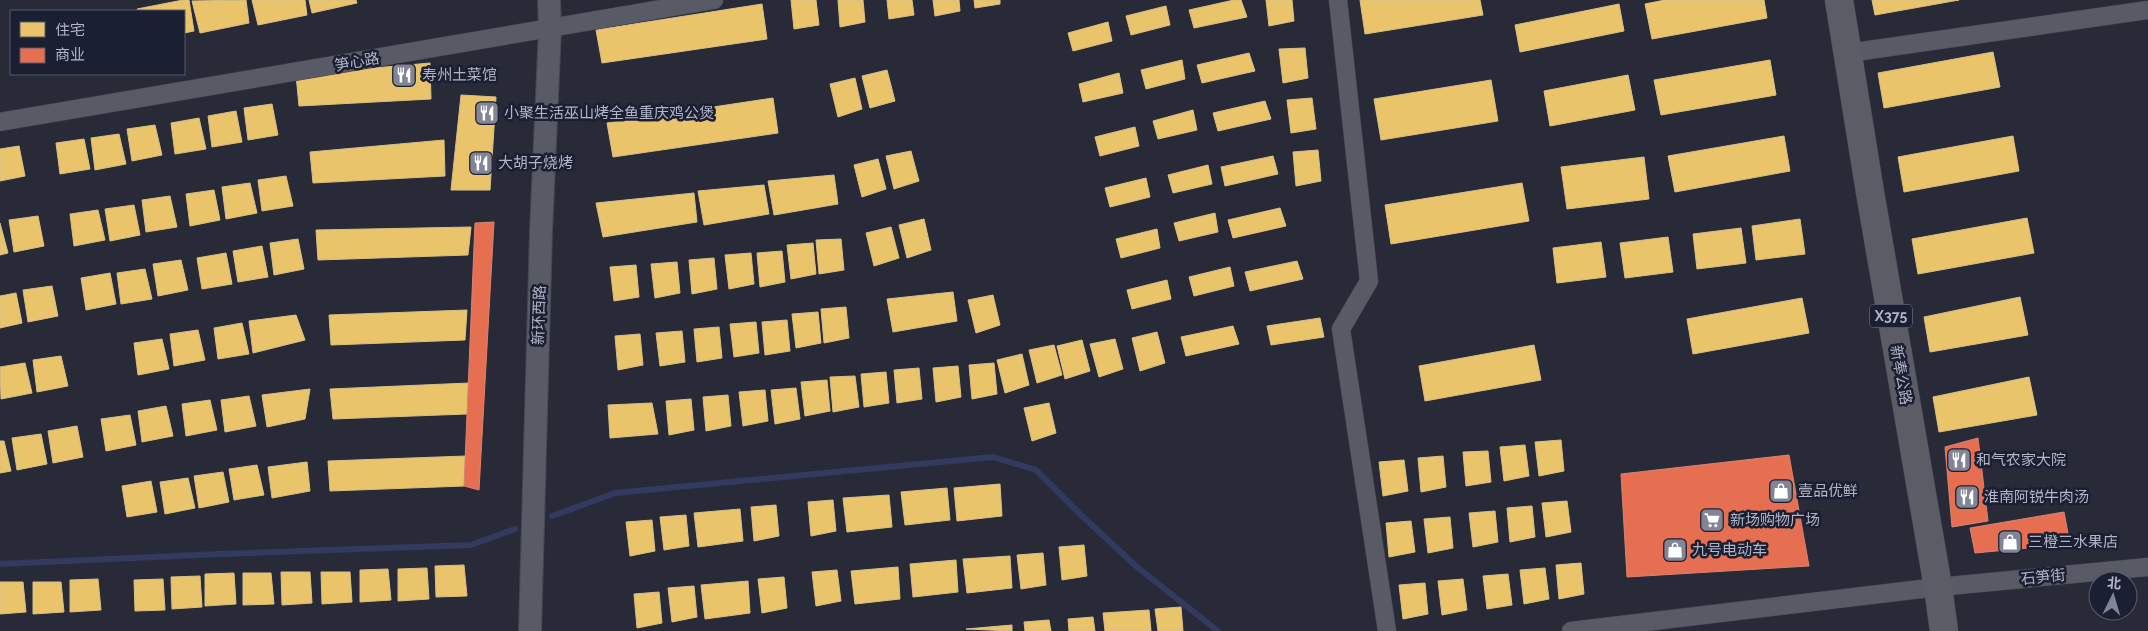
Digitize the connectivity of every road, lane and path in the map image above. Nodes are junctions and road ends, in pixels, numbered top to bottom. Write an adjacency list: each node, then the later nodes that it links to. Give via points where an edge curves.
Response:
1 (549, 0): 6 (street, 新环西路)
2 (714, 0): 6 (street, 笋心路)
3 (1338, 0): 12 (street, via 1369,281 1341,330)
4 (1839, 0): 7 (main road, 新奉公路 / X375)
5 (2148, 10): 7 (street)
6 (550, 29): 8 (street, 笋心路); 11 (street, 新环西路)
7 (1848, 53): 10 (main road, 新奉公路 / X375)
8 (0, 122)
9 (2148, 567): 10 (street, 石笋街)
10 (1938, 587): 13 (street, 石笋街); 14 (main road, 新奉公路 / X375)
11 (530, 631)
12 (1387, 631)
13 (1571, 631)
14 (1944, 631)

